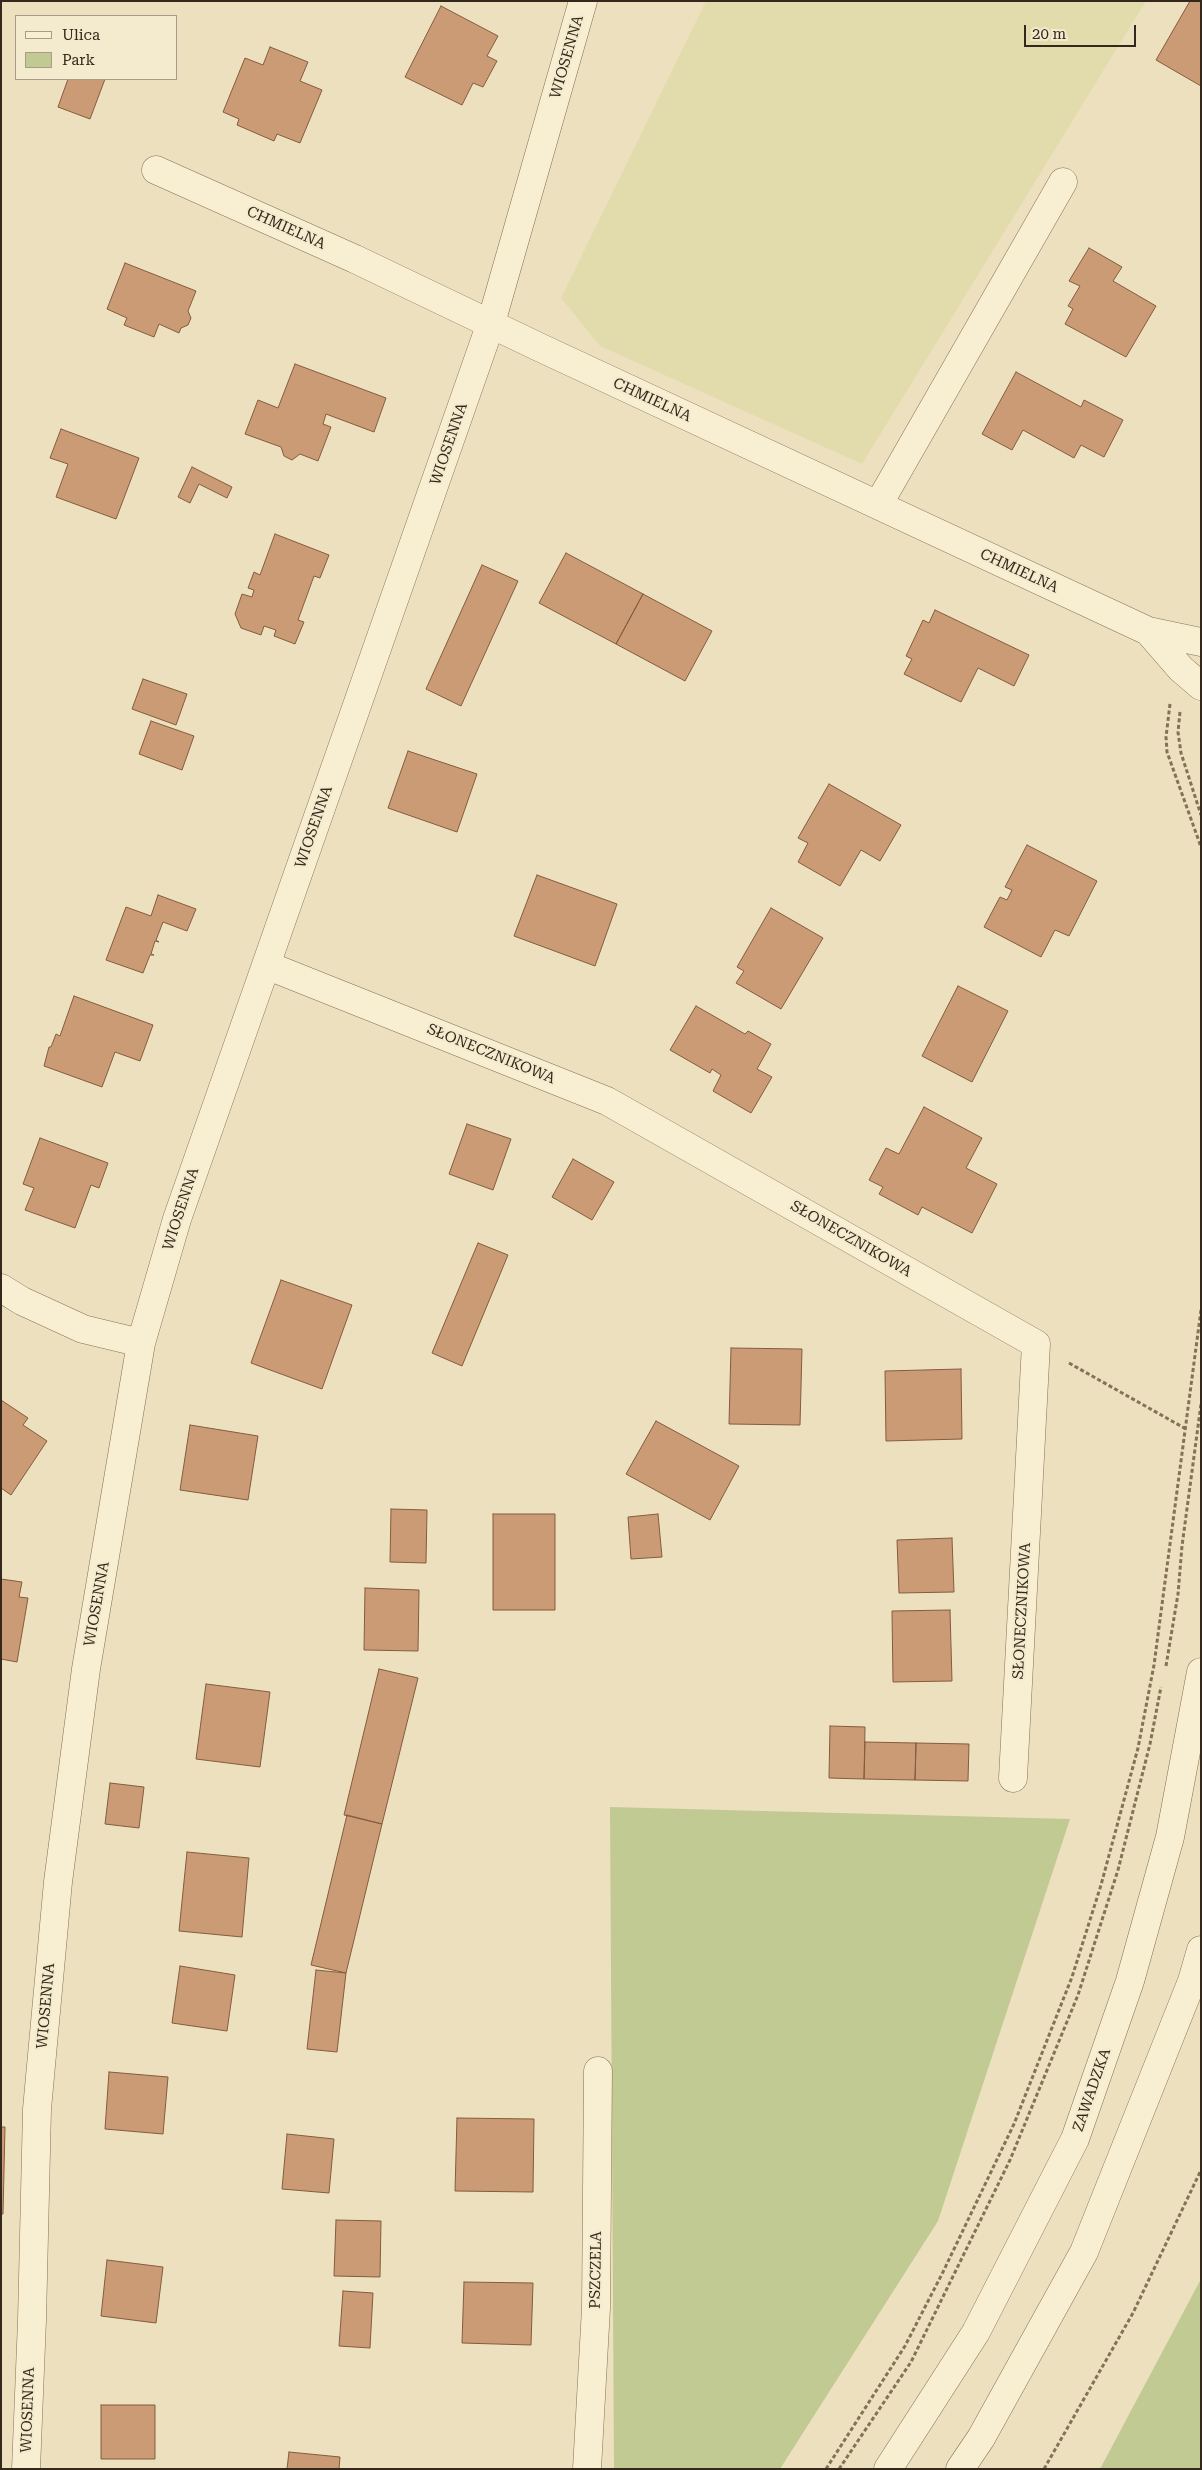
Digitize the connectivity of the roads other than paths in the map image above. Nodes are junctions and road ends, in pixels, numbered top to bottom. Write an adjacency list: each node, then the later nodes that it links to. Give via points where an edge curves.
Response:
1 (584, 1): 4 (street, WIOSENNA)
2 (156, 170): 4 (street, CHMIELNA)
3 (1063, 182): 5 (street)
4 (492, 323): 5 (street, CHMIELNA); 9 (street, WIOSENNA)
5 (878, 505): 6 (street, CHMIELNA)
6 (1148, 631): 7 (street, CHMIELNA); 8 (street, CHMIELNA)
7 (1201, 642)
8 (1192, 679)
9 (266, 965): 11 (street, WIOSENNA, via 177,1219); 13 (street, SŁONECZNIKOWA, via 607,1100 1036,1344)
10 (1, 1288): 11 (street, via 83,1330)
11 (141, 1343): 16 (street, WIOSENNA, via 86,1669 58,1882 37,2109)
12 (1201, 1672): 18 (street, ZAWADZKA, via 1170,1837 1130,1982 1075,2139 976,2332)
13 (1013, 1778)
14 (1201, 1950): 19 (street, via 1192,1982 1084,2252 981,2438)
15 (598, 2071): 17 (street, PSZCZELA, via 596,2308)
16 (26, 2469)
17 (587, 2469)
18 (888, 2469)
19 (960, 2469)

